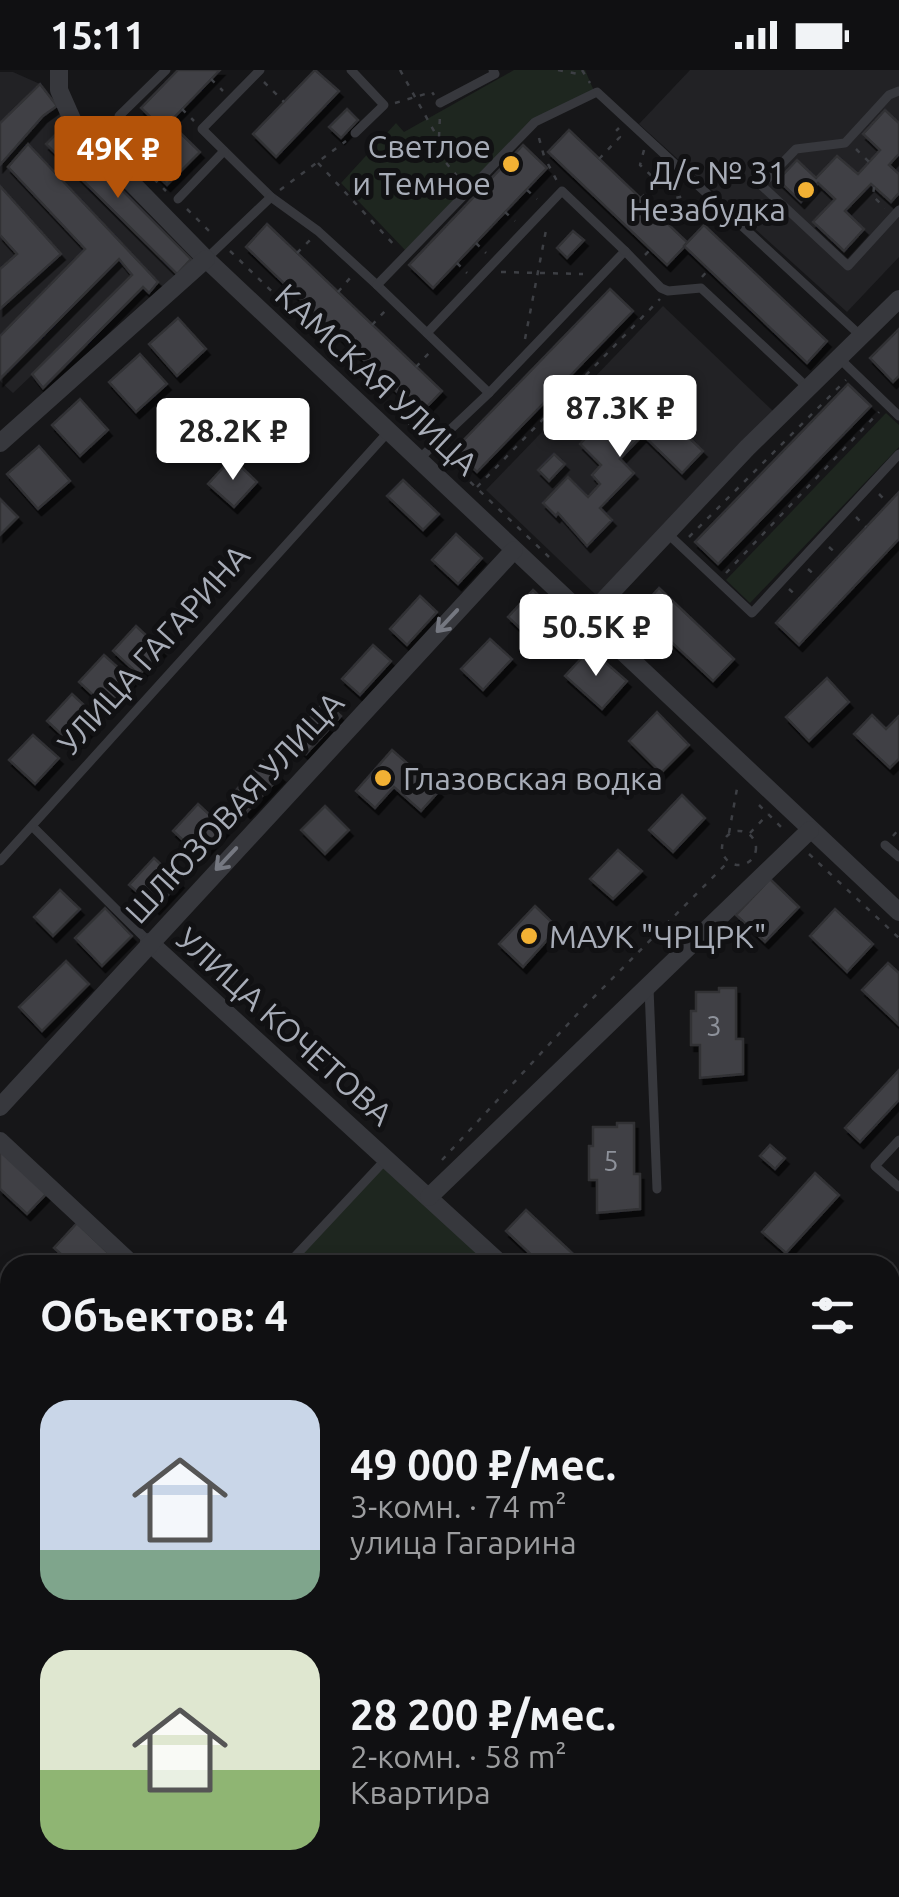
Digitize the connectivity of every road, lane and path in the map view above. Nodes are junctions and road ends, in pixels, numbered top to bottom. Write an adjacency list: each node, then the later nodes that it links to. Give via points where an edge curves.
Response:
1 (59, 70): 46 (street, via 58,90 74,124)
2 (166, 70): 17 (lane)
3 (351, 70): 15 (lane)
4 (400, 70): 12 (path)
5 (493, 70): 14 (lane)
6 (558, 70): 7 (path, via 584,76)
7 (582, 70)
8 (258, 72): 11 (lane); 13 (path)
9 (211, 79): 11 (path)
10 (899, 91): 24 (lane)
11 (232, 99): 20 (lane)
12 (417, 99): 14 (path, via 432,92); 15 (path); 23 (path)
13 (284, 102)
14 (440, 104): 23 (path)
15 (384, 105): 21 (lane)
16 (182, 109): 20 (path)
17 (119, 116): 37 (path, via 120,145)
18 (535, 122): 19 (lane, via 597,92); 26 (path); 33 (lane)
19 (628, 128): 22 (lane); 27 (path, via 626,142 620,137)
20 (202, 129): 25 (lane)
21 (355, 133): 29 (path)
22 (647, 138): 31 (path, via 640,165); 35 (lane)
23 (439, 140): 33 (path, via 447,164)
24 (848, 140): 28 (path); 39 (lane, via 796,149 761,185 848,266)
25 (224, 151): 36 (lane); 37 (lane)
26 (544, 156)
27 (599, 159)
28 (869, 162)
29 (318, 163): 36 (path); 45 (path)
30 (548, 164): 34 (path)
31 (658, 182): 35 (path, via 675,198); 38 (path)
32 (874, 187): 39 (path, via 873,196)
33 (469, 190): 45 (lane)
34 (562, 192): 43 (lane); 57 (lane)
35 (705, 192): 58 (lane)
36 (271, 197): 41 (lane); 42 (lane)
37 (178, 198): 42 (path)
38 (641, 198)
39 (896, 213)
40 (548, 221): 48 (path)
41 (318, 231): 44 (path); 47 (lane)
42 (222, 243): 46 (lane); 69 (path)
43 (625, 252): 50 (lane); 52 (lane)
44 (297, 253)
45 (405, 256): 51 (lane)
46 (206, 259): 67 (street, КАМСКАЯ УЛИЦА); 68 (street)
47 (359, 270): 51 (lane); 53 (path)
48 (538, 271): 49 (path); 50 (path); 60 (path, via 523,338)
49 (504, 272)
50 (603, 275): 60 (lane)
51 (377, 285): 55 (lane)
52 (668, 291): 63 (lane, via 701,288); 73 (path)
53 (338, 292)
54 (899, 299): 58 (street)
55 (394, 302): 56 (path); 57 (lane)
56 (372, 324)
57 (427, 333): 59 (lane)
58 (862, 337): 61 (street)
59 (438, 343): 62 (path); 64 (lane)
60 (533, 347): 64 (lane)
61 (847, 365): 63 (street); 65 (lane); 72 (path, via 824,406)
62 (416, 367)
63 (809, 389): 75 (street, via 747,448)
64 (488, 393): 69 (lane)
65 (886, 404): 66 (lane); 78 (path)
66 (899, 416)
67 (389, 431): 71 (street, КАМСКАЯ УЛИЦА); 83 (lane, УЛИЦА ГАГАРИНА)
68 (0, 444)
69 (432, 446): 71 (lane); 73 (path)
70 (899, 454): 78 (lane, via 752,613)
71 (418, 460): 76 (street, КАМСКАЯ УЛИЦА)
72 (742, 484): 74 (path); 75 (path)
73 (476, 488): 77 (path)
74 (746, 489)
75 (673, 540): 78 (lane); 79 (street)
76 (514, 550): 79 (street, КАМСКАЯ УЛИЦА); 95 (street, ШЛЮЗОВАЯ УЛИЦА, one-way to 95)
77 (558, 566)
78 (718, 581)
79 (587, 618): 86 (street, КАМСКАЯ УЛИЦА)
80 (748, 794): 84 (path, via 738,783)
81 (758, 804): 82 (path)
82 (768, 814): 85 (path); 86 (path)
83 (33, 826): 89 (lane, УЛИЦА ГАГАРИНА); 95 (lane, УЛИЦА КОЧЕТОВА)
84 (728, 834): 85 (path); 92 (path, via 722,848)
85 (749, 834): 92 (path, via 752,858 738,866)
86 (803, 836): 93 (street, КАМСКАЯ УЛИЦА); 94 (path); 96 (street)
87 (885, 844): 90 (lane)
88 (0, 848): 89 (lane)
89 (12, 848): 91 (lane, УЛИЦА ГАГАРИНА)
90 (899, 856)
91 (0, 861)
92 (728, 862): 101 (path)
93 (899, 912)
94 (899, 938)
95 (149, 942): 97 (street, ШЛЮЗОВАЯ УЛИЦА); 100 (street, УЛИЦА КОЧЕТОВА)
96 (649, 985): 103 (lane); 104 (street)
97 (0, 1107)
98 (0, 1140): 105 (street)
99 (899, 1140): 102 (lane, via 874,1166)
100 (387, 1158): 104 (street, УЛИЦА КОЧЕТОВА); 106 (lane)
101 (442, 1159)
102 (899, 1188)
103 (657, 1190)
104 (429, 1197): 107 (street, УЛИЦА КОЧЕТОВА)
105 (122, 1255)
106 (296, 1255)
107 (491, 1255)

